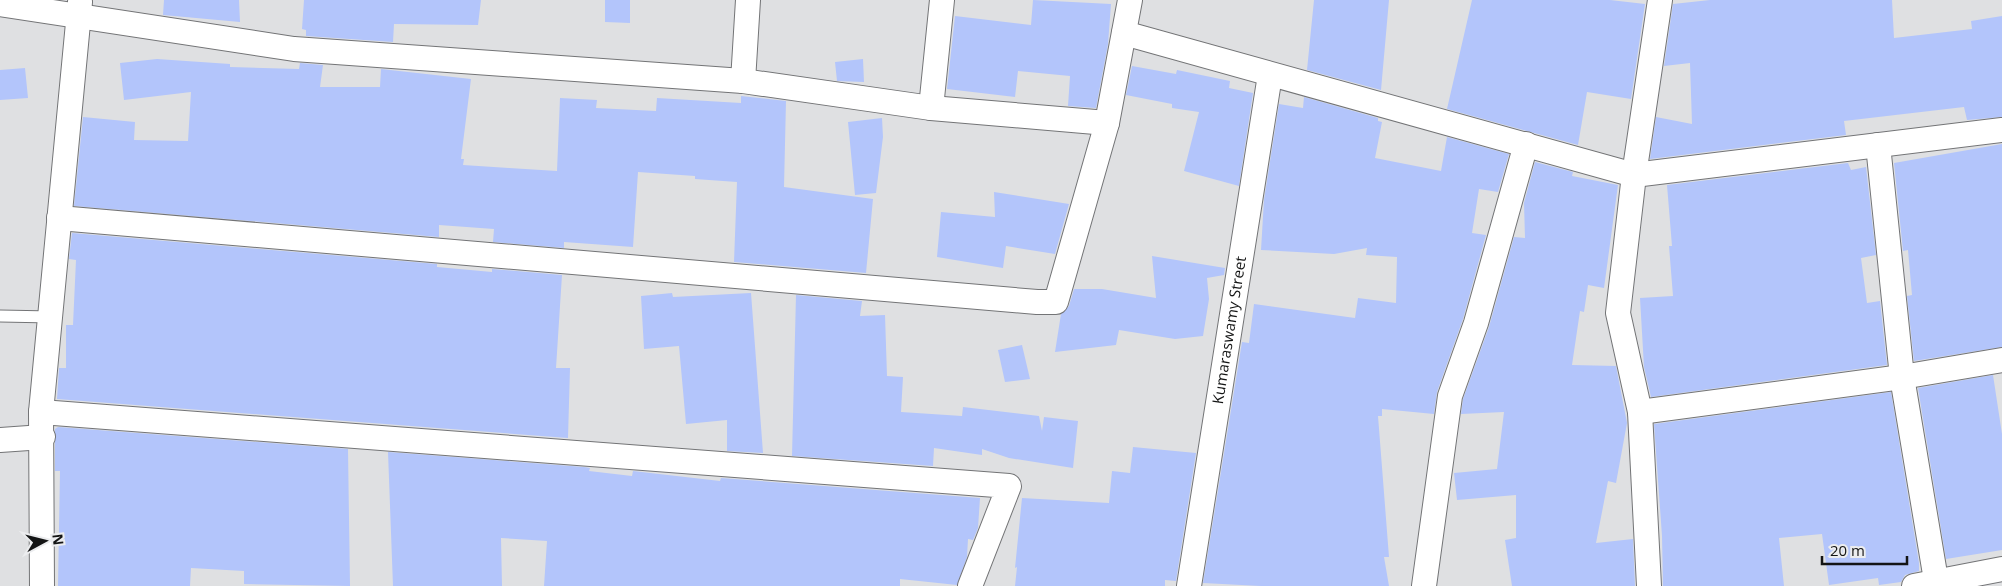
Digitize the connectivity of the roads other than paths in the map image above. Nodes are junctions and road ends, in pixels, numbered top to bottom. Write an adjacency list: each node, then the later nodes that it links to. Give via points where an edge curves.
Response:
1 (748, 0): 9 (street)
2 (942, 0): 10 (street)
3 (1130, 0): 7 (street)
4 (1660, 0): 15 (street)
5 (0, 4): 6 (street)
6 (80, 8): 9 (street, via 294,49); 16 (street)
7 (1124, 33): 8 (street); 11 (street)
8 (1270, 75): 13 (street); 29 (street, Kumaraswamy Street)
9 (743, 81): 10 (street)
10 (931, 108): 11 (street)
11 (1107, 123): 16 (street, via 1056,302)
12 (2002, 130): 14 (street)
13 (1526, 144): 15 (street); 30 (street, via 1476,323 1450,396)
14 (1878, 145): 15 (street); 20 (street)
15 (1634, 175): 22 (street, via 1618,313)
16 (59, 218): 18 (street)
17 (0, 316): 18 (lane)
18 (52, 318): 21 (street)
19 (2002, 360): 20 (street)
20 (1902, 377): 22 (street); 26 (street)
21 (41, 412): 23 (street); 28 (street, via 1009,486)
22 (1640, 412): 31 (street)
23 (43, 437): 24 (street); 27 (street)
24 (0, 440)
25 (2002, 569): 26 (street)
26 (1929, 585)
27 (42, 586)
28 (970, 586)
29 (1189, 586)
30 (1424, 586)
31 (1649, 586)

